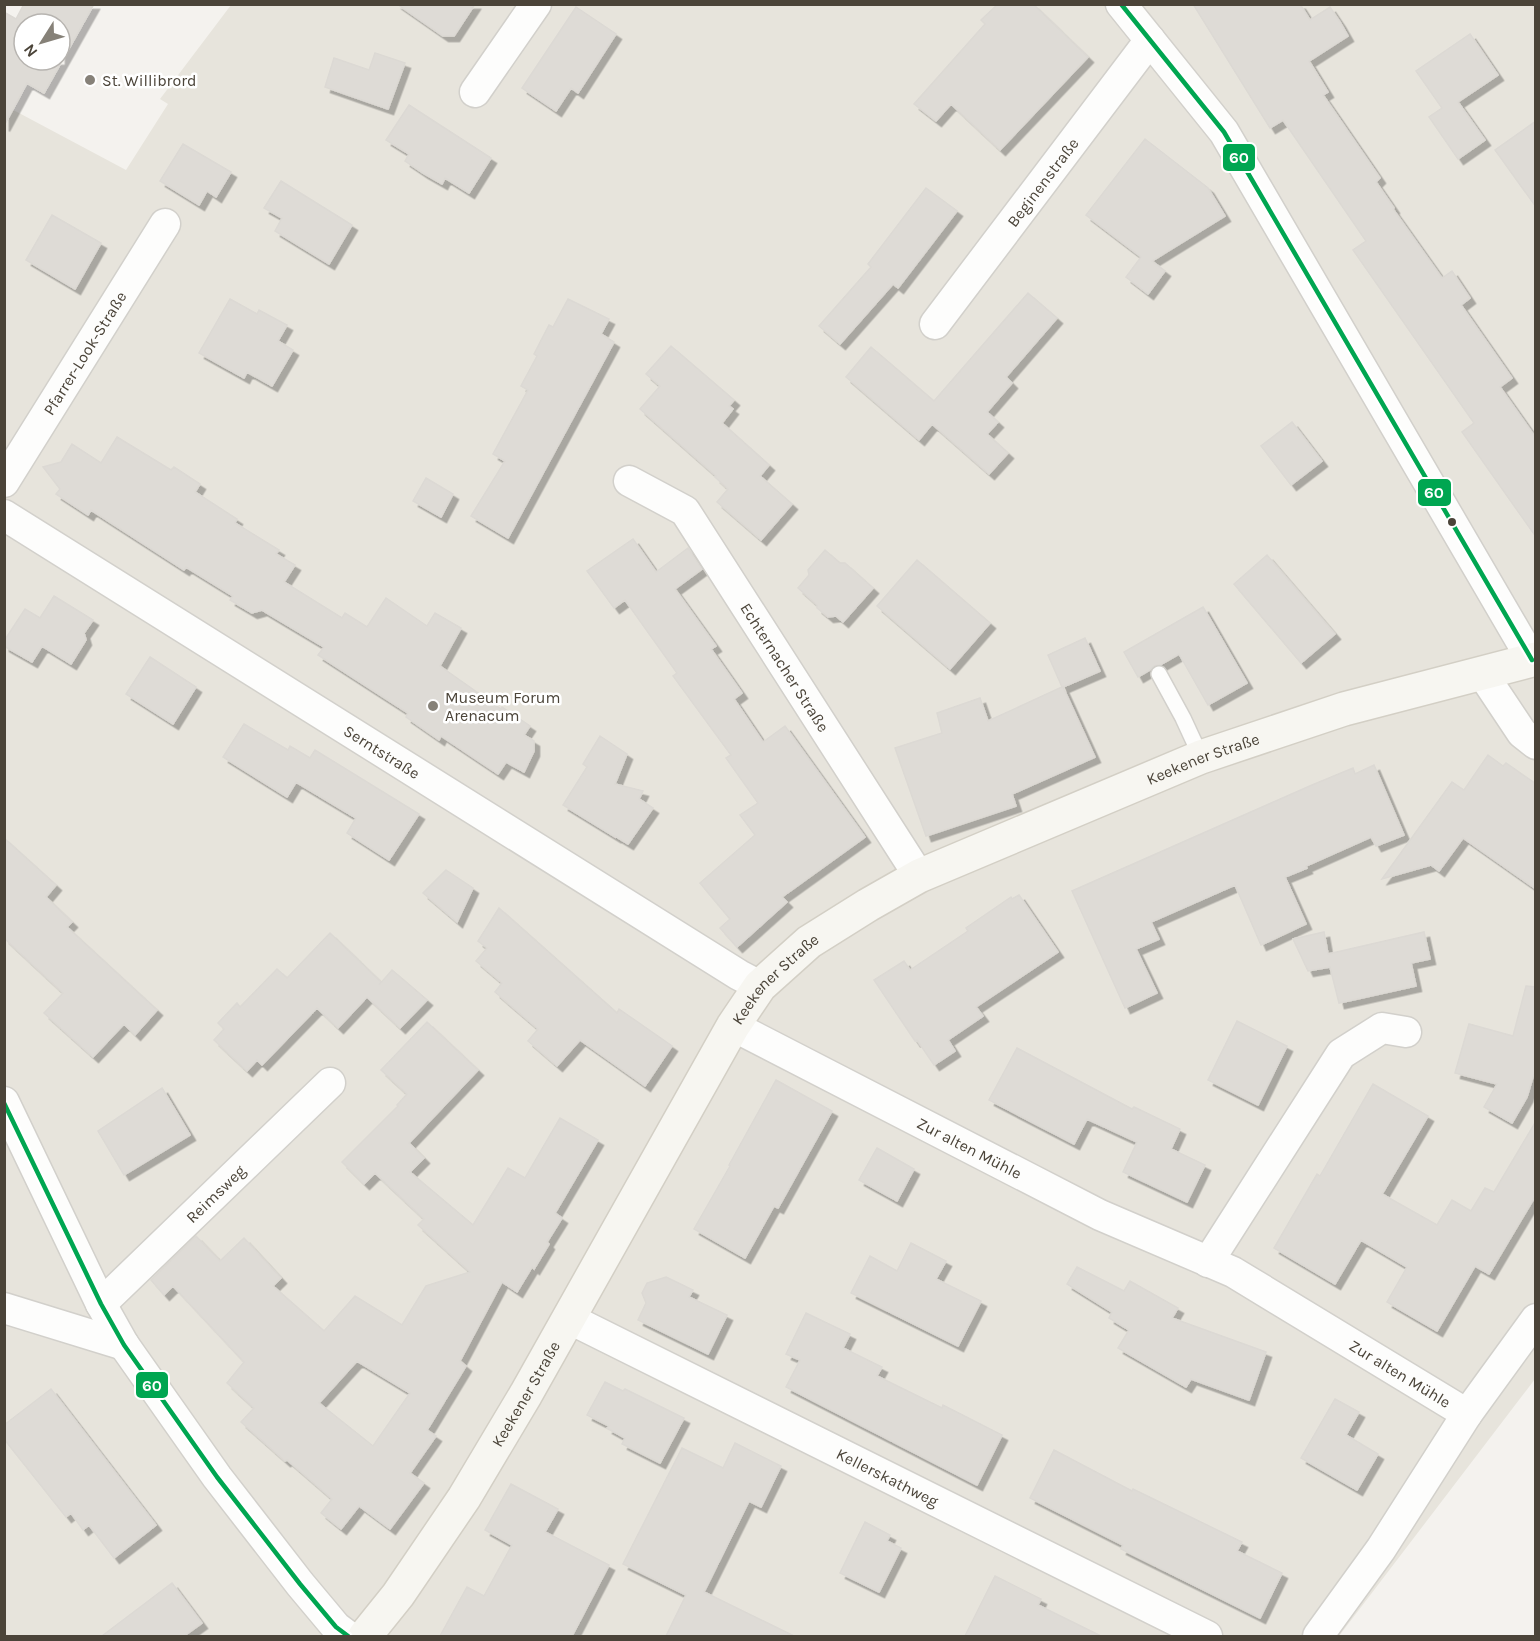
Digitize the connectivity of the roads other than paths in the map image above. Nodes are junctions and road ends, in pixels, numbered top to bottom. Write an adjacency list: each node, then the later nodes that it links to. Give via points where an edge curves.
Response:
1 (536, 4): 4 (street)
2 (1121, 4): 3 (street)
3 (1150, 40): 6 (street, Beginenstraße); 10 (street, via 1224,132)
4 (475, 92)
5 (165, 224): 8 (street, Pfarrer-Look-Straße)
6 (935, 324)
7 (629, 481): 15 (street, Echternacher Straße, via 685,511)
8 (4, 482)
9 (4, 515): 16 (street, Serntstraße)
10 (1534, 659): 11 (main road, Keekener Straße)
11 (1482, 673): 13 (street, via 1522,733); 14 (main road, Keekener Straße, via 1344,709)
12 (1159, 674): 14 (lane)
13 (1536, 744)
14 (1201, 757): 15 (main road, Keekener Straße)
15 (919, 876): 16 (main road, Keekener Straße, via 809,942)
16 (760, 986): 17 (main road, Keekener Straße)
17 (733, 1026): 21 (street, Zur alten Mühle, via 1100,1215); 24 (main road, Keekener Straße)
18 (1406, 1032): 21 (street, via 1382,1028 1341,1054)
19 (330, 1083): 22 (street, Reimsweg)
20 (4, 1102): 22 (street)
21 (1208, 1262): 27 (street, Zur alten Mühle, via 1233,1272)
22 (101, 1304): 26 (street)
23 (4, 1308): 26 (street)
24 (568, 1318): 29 (main road, Keekener Straße, via 464,1498); 30 (street, Kellerskathweg)
25 (1536, 1319): 27 (street, Zur alten Mühle)
26 (124, 1345): 28 (street, via 224,1486 300,1584)
27 (1467, 1414): 31 (street, Zur alten Mühle, via 1381,1549)
28 (348, 1636)
29 (365, 1636)
30 (1208, 1636)
31 (1318, 1636)

